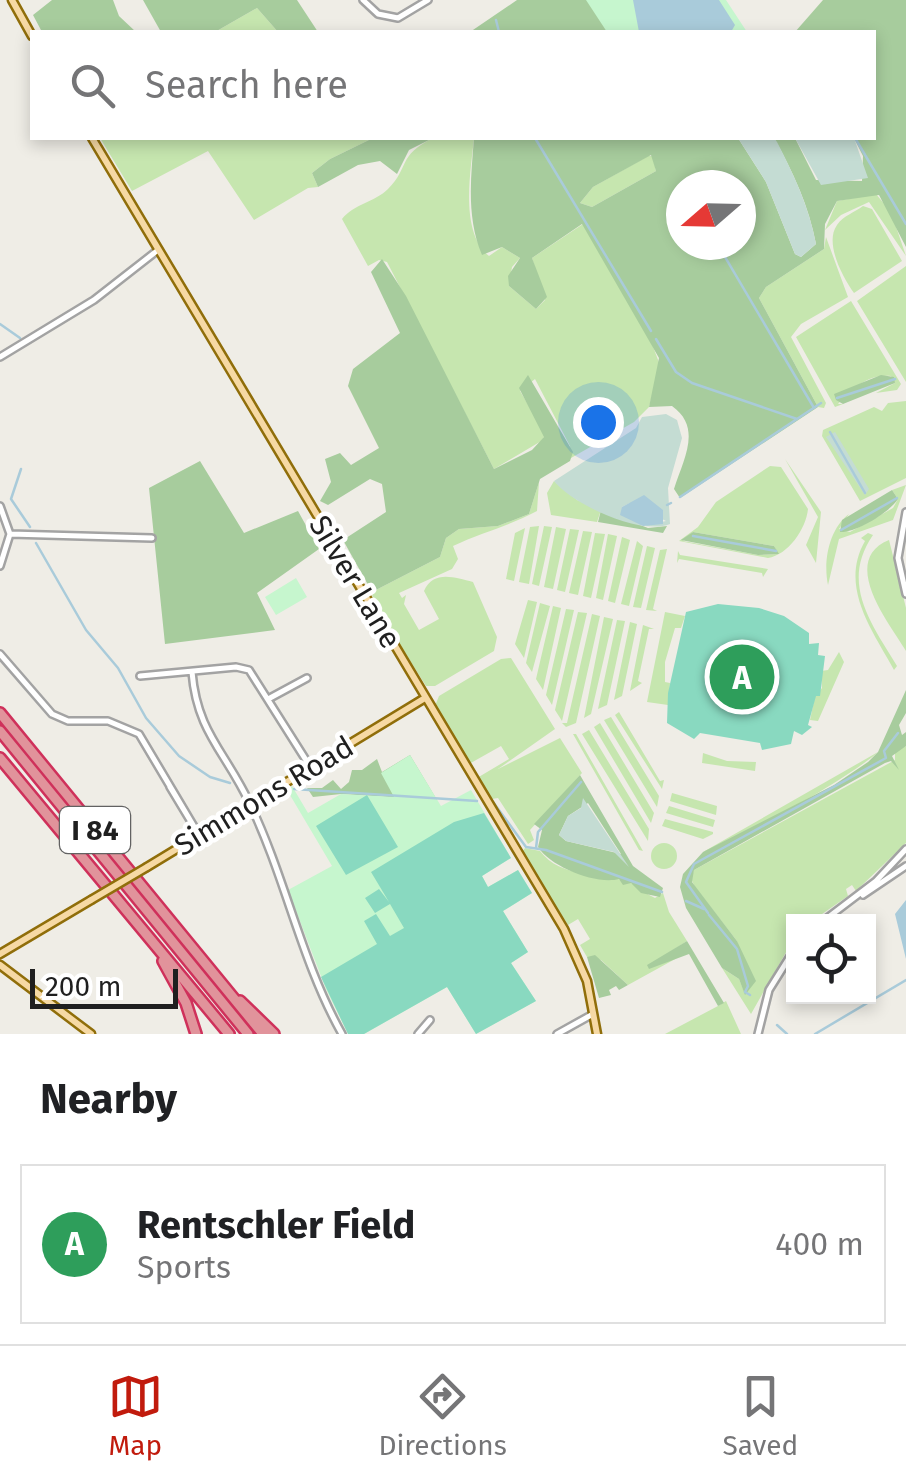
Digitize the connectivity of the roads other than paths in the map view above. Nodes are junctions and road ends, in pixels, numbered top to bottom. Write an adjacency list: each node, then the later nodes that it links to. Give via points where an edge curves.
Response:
1 (12, 0): 4 (main road)
2 (363, 0): 3 (street, via 378,14 398,18)
3 (428, 0)
4 (30, 32)
5 (93, 140): 6 (main road, Silver Lane)
6 (158, 250): 7 (street, via 94,300); 19 (main road, Silver Lane)
7 (0, 357)
8 (0, 506): 10 (street)
9 (906, 512): 13 (street, via 898,558)
10 (10, 534): 11 (street); 12 (street)
11 (152, 538)
12 (0, 566)
13 (906, 594)
14 (0, 654): 26 (street, via 52,714 108,721 139,734)
15 (192, 672): 16 (street); 18 (street, via 242,668); 25 (street, via 196,711)
16 (140, 676)
17 (307, 678): 18 (street)
18 (270, 698): 24 (street)
19 (424, 698): 24 (main road, Simmons Road); 38 (main road, Silver Lane, via 564,930)
20 (0, 713): 32 (highway, I 84)
21 (0, 731): 31 (highway)
22 (0, 740): 43 (highway)
23 (0, 758): 33 (highway, I 84)
24 (311, 768): 25 (main road, Simmons Road)
25 (250, 804): 26 (main road, Simmons Road); 46 (street)
26 (198, 834): 34 (main road, Simmons Road, bridge)
27 (906, 850): 29 (street)
28 (906, 866): 29 (street)
29 (851, 901): 30 (street)
30 (833, 914)
31 (151, 916): 32 (highway); 43 (highway)
32 (188, 948): 37 (highway, I 84)
33 (158, 949): 41 (highway); 42 (highway, I 84)
34 (0, 954)
35 (786, 963): 50 (street, via 769,990)
36 (0, 965): 40 (main road)
37 (232, 996): 44 (highway, I 84); 45 (highway)
38 (594, 1014): 48 (street); 49 (main road, Silver Lane)
39 (430, 1020): 47 (street)
40 (91, 1034)
41 (196, 1034)
42 (229, 1034)
43 (245, 1034)
44 (263, 1034)
45 (274, 1034)
46 (342, 1034)
47 (418, 1034)
48 (557, 1034)
49 (597, 1034)
50 (758, 1034)

